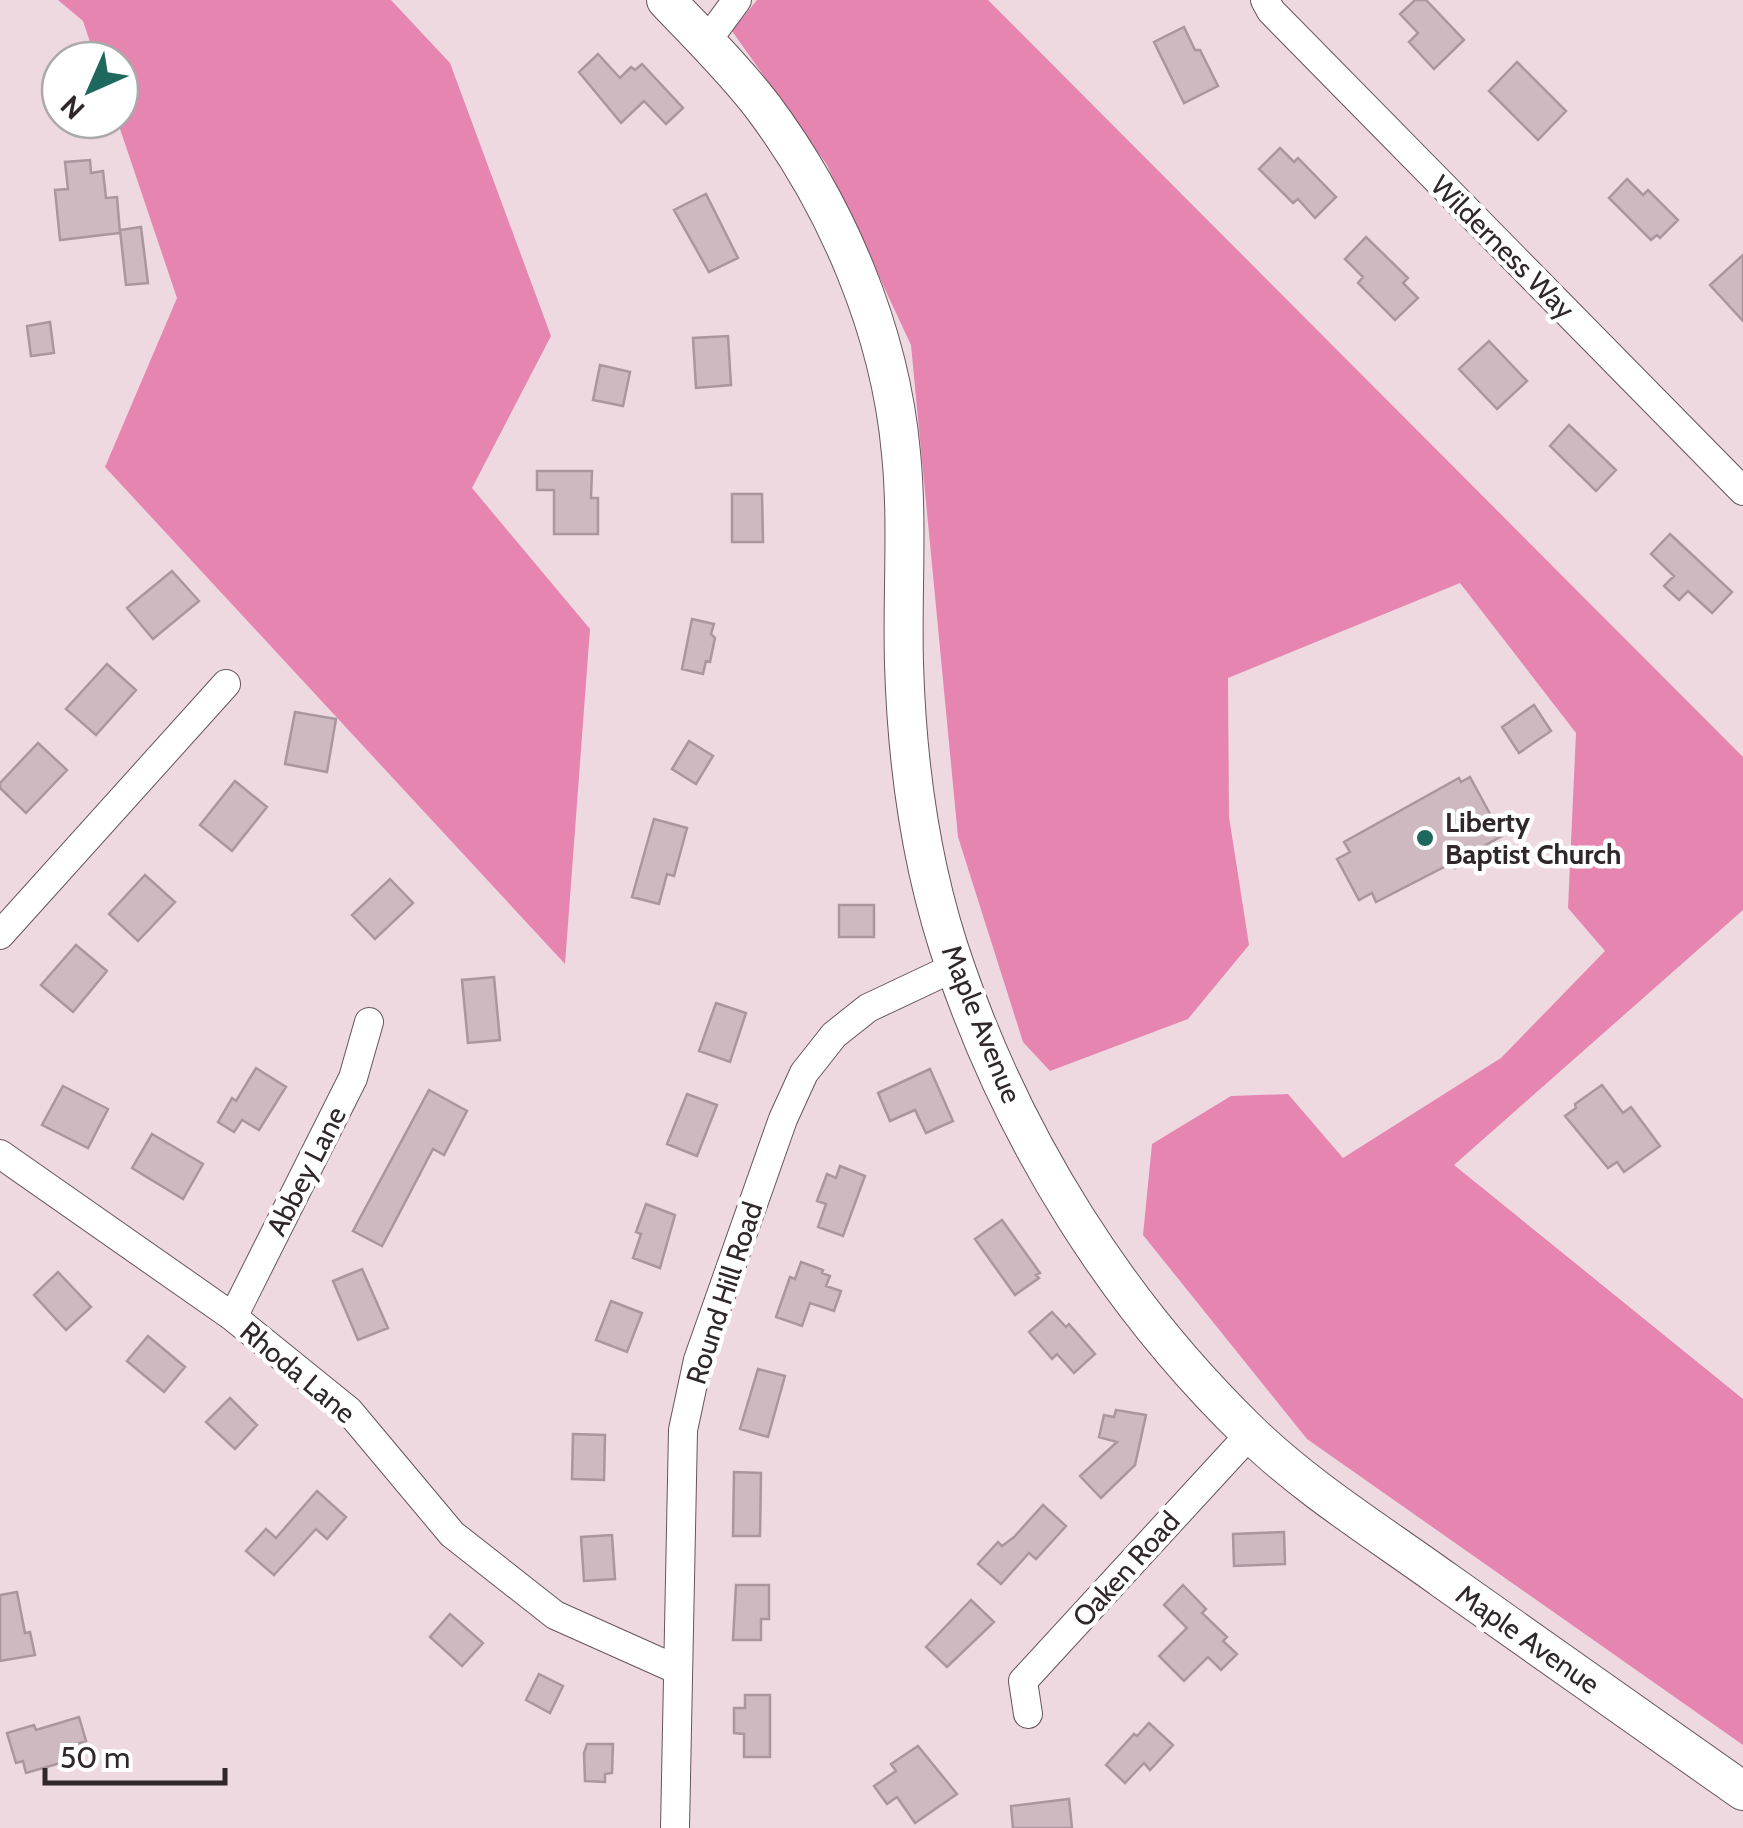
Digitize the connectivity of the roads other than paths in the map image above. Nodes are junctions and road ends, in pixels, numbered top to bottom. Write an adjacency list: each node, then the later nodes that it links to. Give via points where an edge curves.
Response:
1 (666, 0): 4 (main road, Maple Avenue)
2 (738, 0): 4 (street)
3 (1265, 0): 5 (street, Wilderness Way)
4 (706, 42): 8 (main road, Maple Avenue, via 759,102 814,185 880,343 901,452 909,746 928,862)
5 (1743, 491)
6 (226, 684): 7 (street)
7 (0, 936)
8 (955, 967): 12 (main road, Maple Avenue, via 1055,1188 1153,1325); 13 (street, Round Hill Road, via 868,1008 834,1034 804,1073 784,1119 698,1360 683,1430)
9 (369, 1022): 11 (street, Abbey Lane, via 352,1078)
10 (0, 1154): 11 (street, Rhoda Lane)
11 (234, 1317): 13 (street, Rhoda Lane, via 350,1411 452,1534 554,1615)
12 (1250, 1433): 14 (street, Oaken Road, via 1024,1681); 15 (main road, Maple Avenue, via 1326,1496)
13 (678, 1670): 16 (street, Round Hill Road)
14 (1028, 1714)
15 (1743, 1792)
16 (675, 1828)

